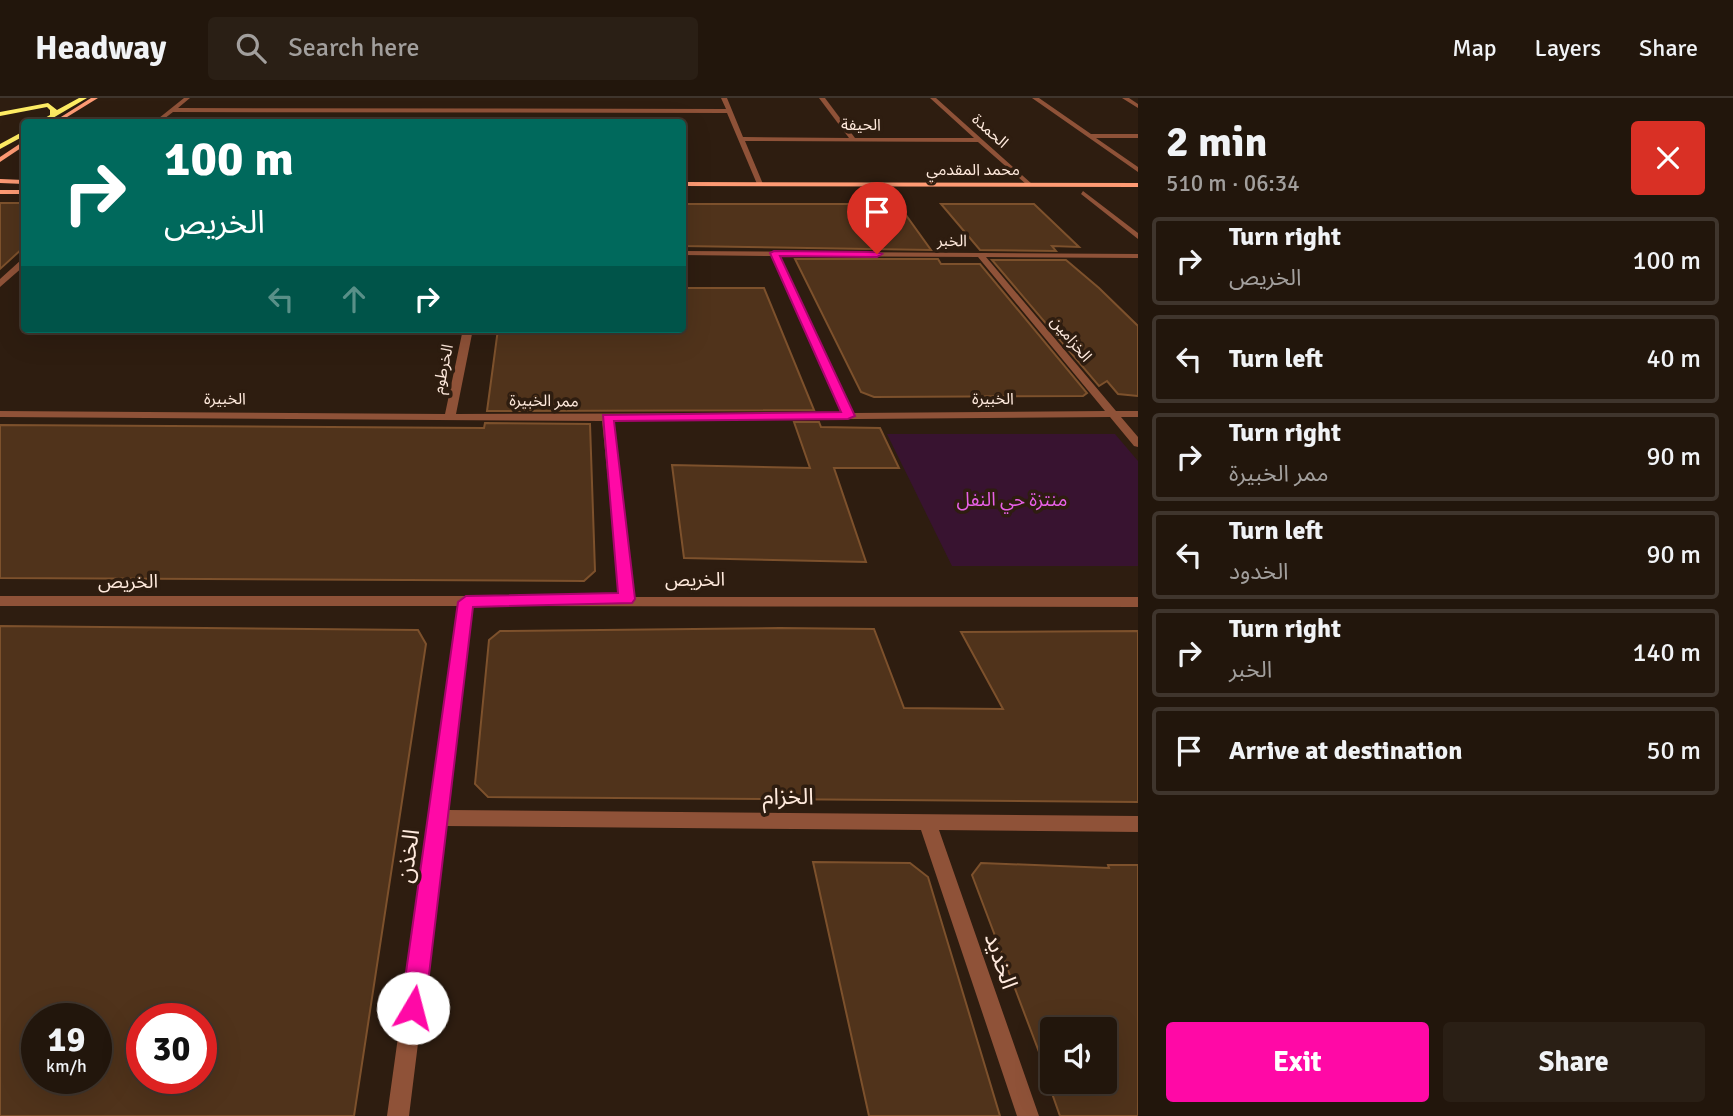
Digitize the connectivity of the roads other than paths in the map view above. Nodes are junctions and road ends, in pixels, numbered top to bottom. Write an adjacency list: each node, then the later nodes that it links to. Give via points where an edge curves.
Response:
1 (28, 98): 20 (main road)
2 (84, 98): 21 (main road)
3 (95, 98): 21 (street)
4 (187, 98): 14 (street)
5 (442, 98): 16 (street)
6 (531, 98): 17 (street)
7 (724, 98): 19 (street)
8 (822, 98): 28 (street)
9 (933, 98): 29 (street, الحمدة)
10 (1035, 98): 25 (street)
11 (1125, 98): 12 (street)
12 (1136, 103)
13 (269, 104): 15 (street)
14 (173, 110): 15 (street); 22 (street)
15 (263, 110): 16 (street)
16 (437, 110): 17 (street)
17 (529, 110): 18 (street)
18 (619, 111): 19 (street); 23 (street)
19 (730, 111): 27 (street)
20 (1, 115): 21 (main road, via 44,105 53,107)
21 (54, 119)
22 (161, 119)
23 (620, 119)
24 (21, 135): 31 (main road)
25 (1090, 136): 26 (street); 33 (street)
26 (1138, 136)
27 (742, 139): 28 (street, الحيفة); 37 (street)
28 (853, 139): 29 (street, الحيفة)
29 (979, 140): 38 (street, الحمدة)
30 (21, 145): 32 (street)
31 (0, 147)
32 (0, 160)
33 (1138, 170)
34 (0, 181): 35 (street)
35 (21, 184)
36 (686, 184): 37 (street, محمد المقدمي)
37 (760, 184): 38 (street, محمد المقدمي)
38 (1030, 184): 39 (street, محمد المقدمي)
39 (1138, 185)
40 (21, 186): 42 (street)
41 (0, 192): 42 (street)
42 (12, 192): 43 (street)
43 (21, 192)
44 (686, 192): 45 (street, محمد المقدمي)
45 (1083, 193): 46 (street, محمد المقدمي); 47 (street)
46 (1138, 193)
47 (1138, 237)
48 (686, 253): 49 (street, الخبر)
49 (774, 253): 50 (street, الخبر); 59 (street)
50 (980, 256): 51 (street, الخبر); 56 (street, الخزامين)
51 (1138, 256)
52 (21, 265): 53 (street)
53 (0, 284)
54 (467, 333): 58 (street, الخرطوم)
55 (0, 414): 58 (street, الخبيرة)
56 (1114, 414): 57 (street, الخبيرة); 59 (street, الخبيرة); 61 (street, الخزامين)
57 (1138, 414)
58 (450, 415): 60 (street, ممر الخبيرة)
59 (848, 416): 60 (street, ممر الخبيرة)
60 (607, 418): 62 (street)
61 (1138, 443)
62 (627, 599): 64 (street, الخريص); 65 (street, الخريص)
63 (0, 601): 64 (street, الخريص)
64 (466, 602): 66 (street, الخذن)
65 (1138, 602)
66 (438, 818): 67 (street, الخزام); 69 (street, الخذن)
67 (927, 822): 68 (street, الخزام); 70 (street, الخديد)
68 (1138, 824)
69 (398, 1116)
70 (1028, 1116)

